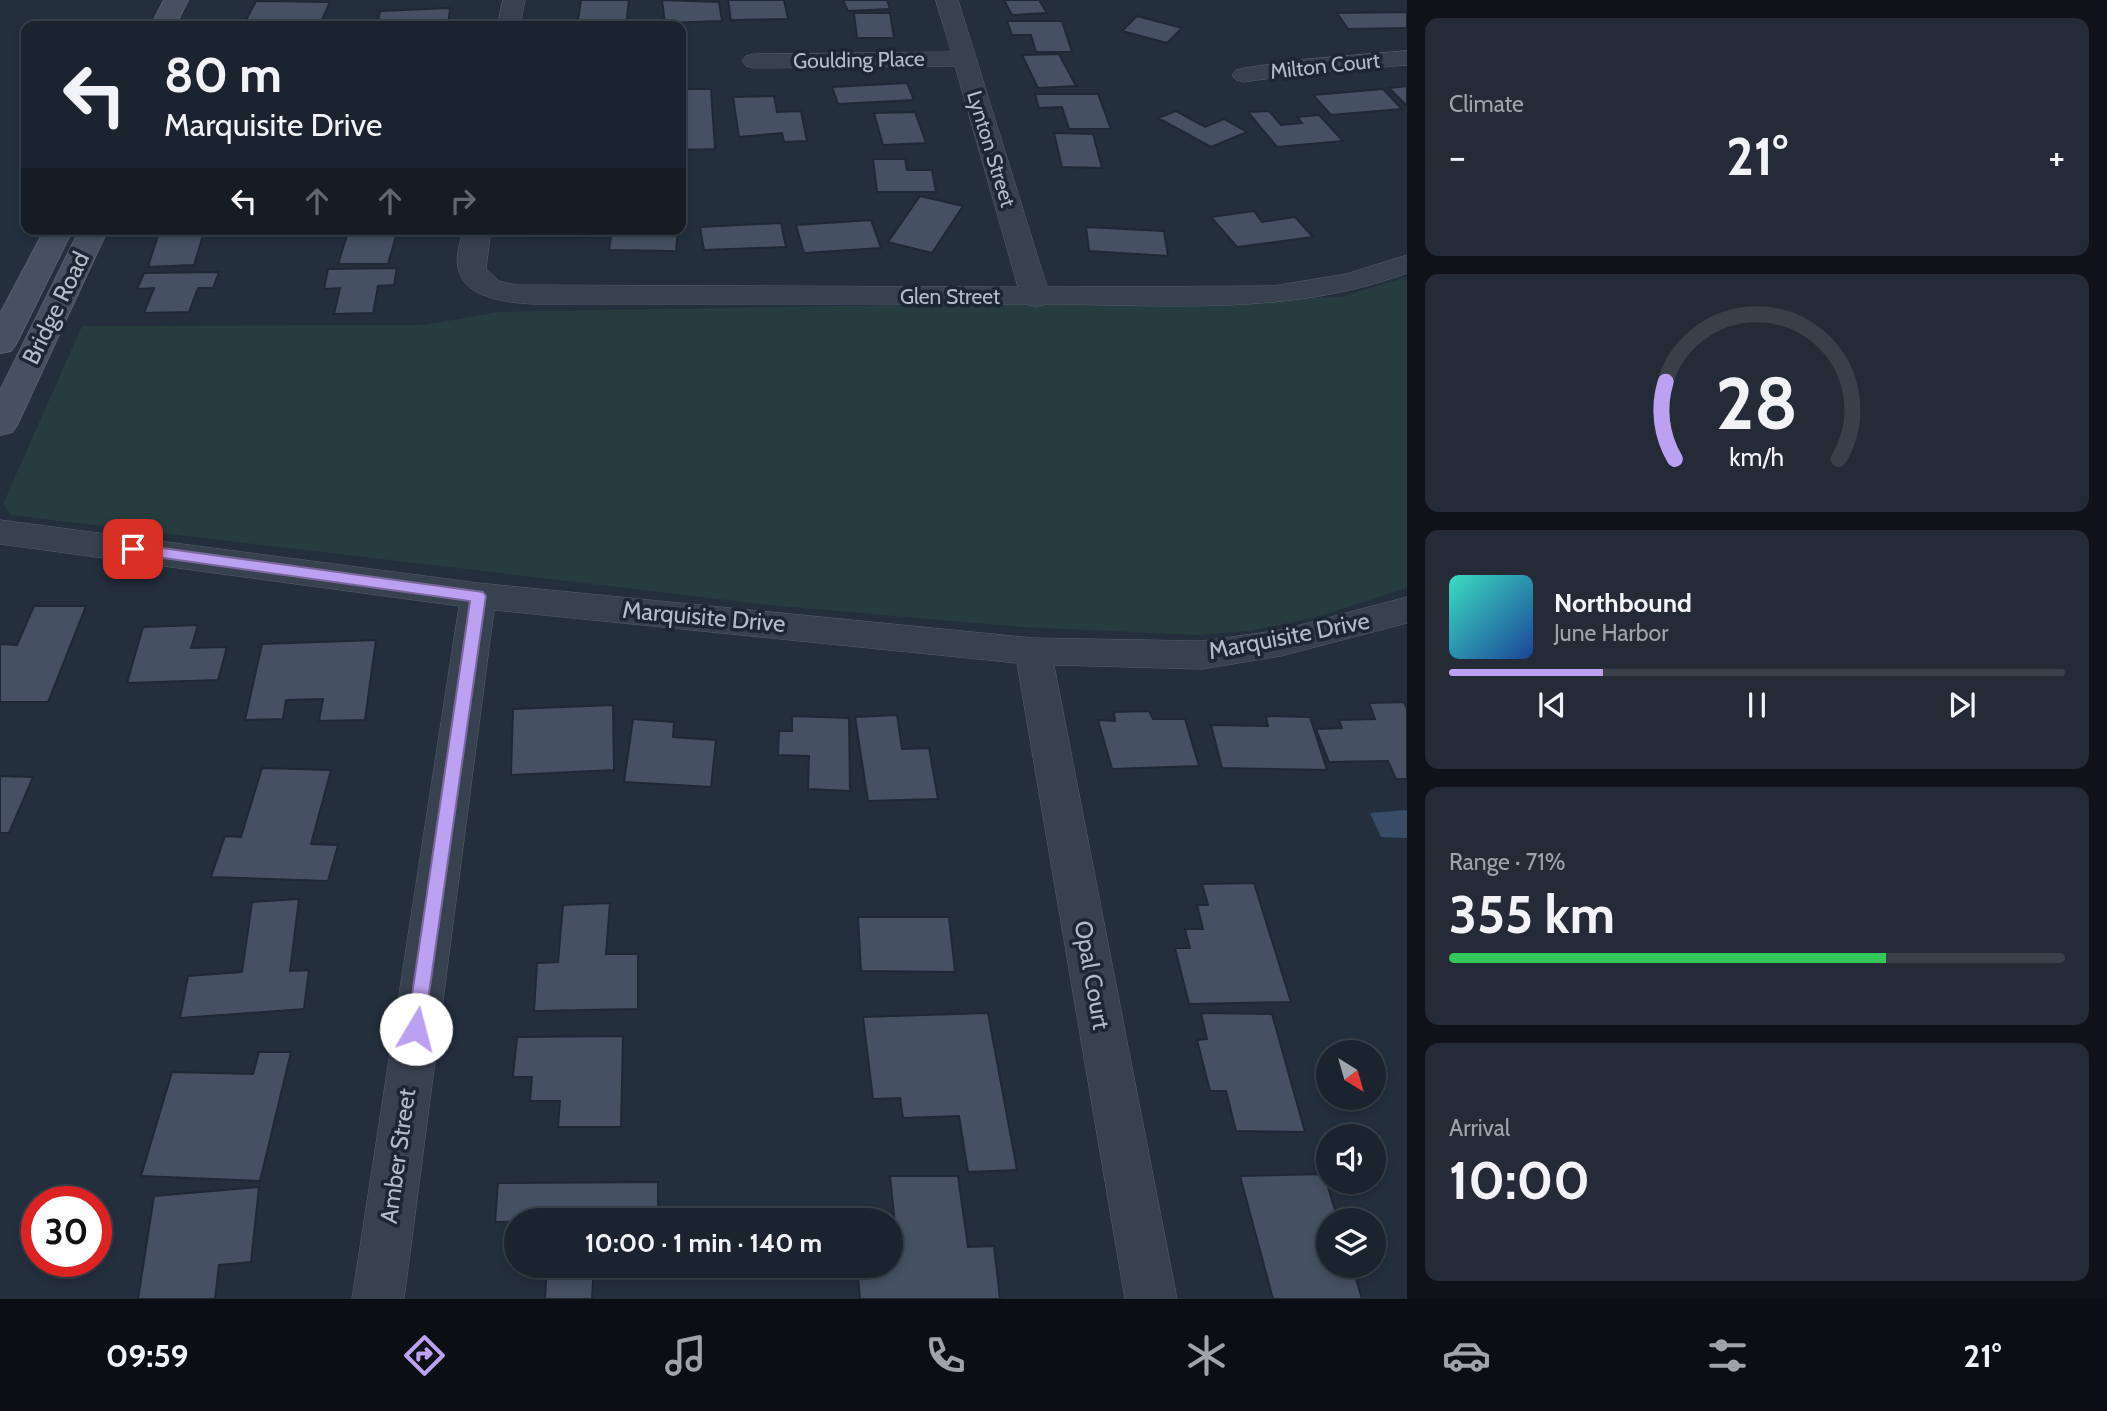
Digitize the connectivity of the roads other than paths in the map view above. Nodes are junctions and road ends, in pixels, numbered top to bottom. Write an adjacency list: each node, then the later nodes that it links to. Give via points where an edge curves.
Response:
1 (176, 0): 4 (main road)
2 (514, 0): 5 (street)
3 (947, 0): 7 (street, Lynton Street)
4 (166, 21)
5 (510, 21)
6 (1407, 58): 9 (street, Milton Court)
7 (964, 59): 8 (street, Goulding Place); 14 (street, Lynton Street)
8 (754, 61)
9 (1244, 75)
10 (56, 235): 15 (main road, Bridge Road)
11 (91, 235): 16 (main road, Bridge Road)
12 (476, 235): 14 (street, Glen Street, via 471,267 477,277 489,287 532,295)
13 (1407, 263): 14 (street, Glen Street, via 1342,285 1297,293)
14 (1035, 298)
15 (0, 344)
16 (0, 425)
17 (0, 532): 18 (street, Marquisite Drive)
18 (478, 596): 20 (street, Marquisite Drive); 21 (street, Amber Street)
19 (1407, 610): 20 (street, Marquisite Drive, via 1280,643 1202,655)
20 (1033, 651): 22 (street, Opal Court)
21 (378, 1299)
22 (1151, 1299)

